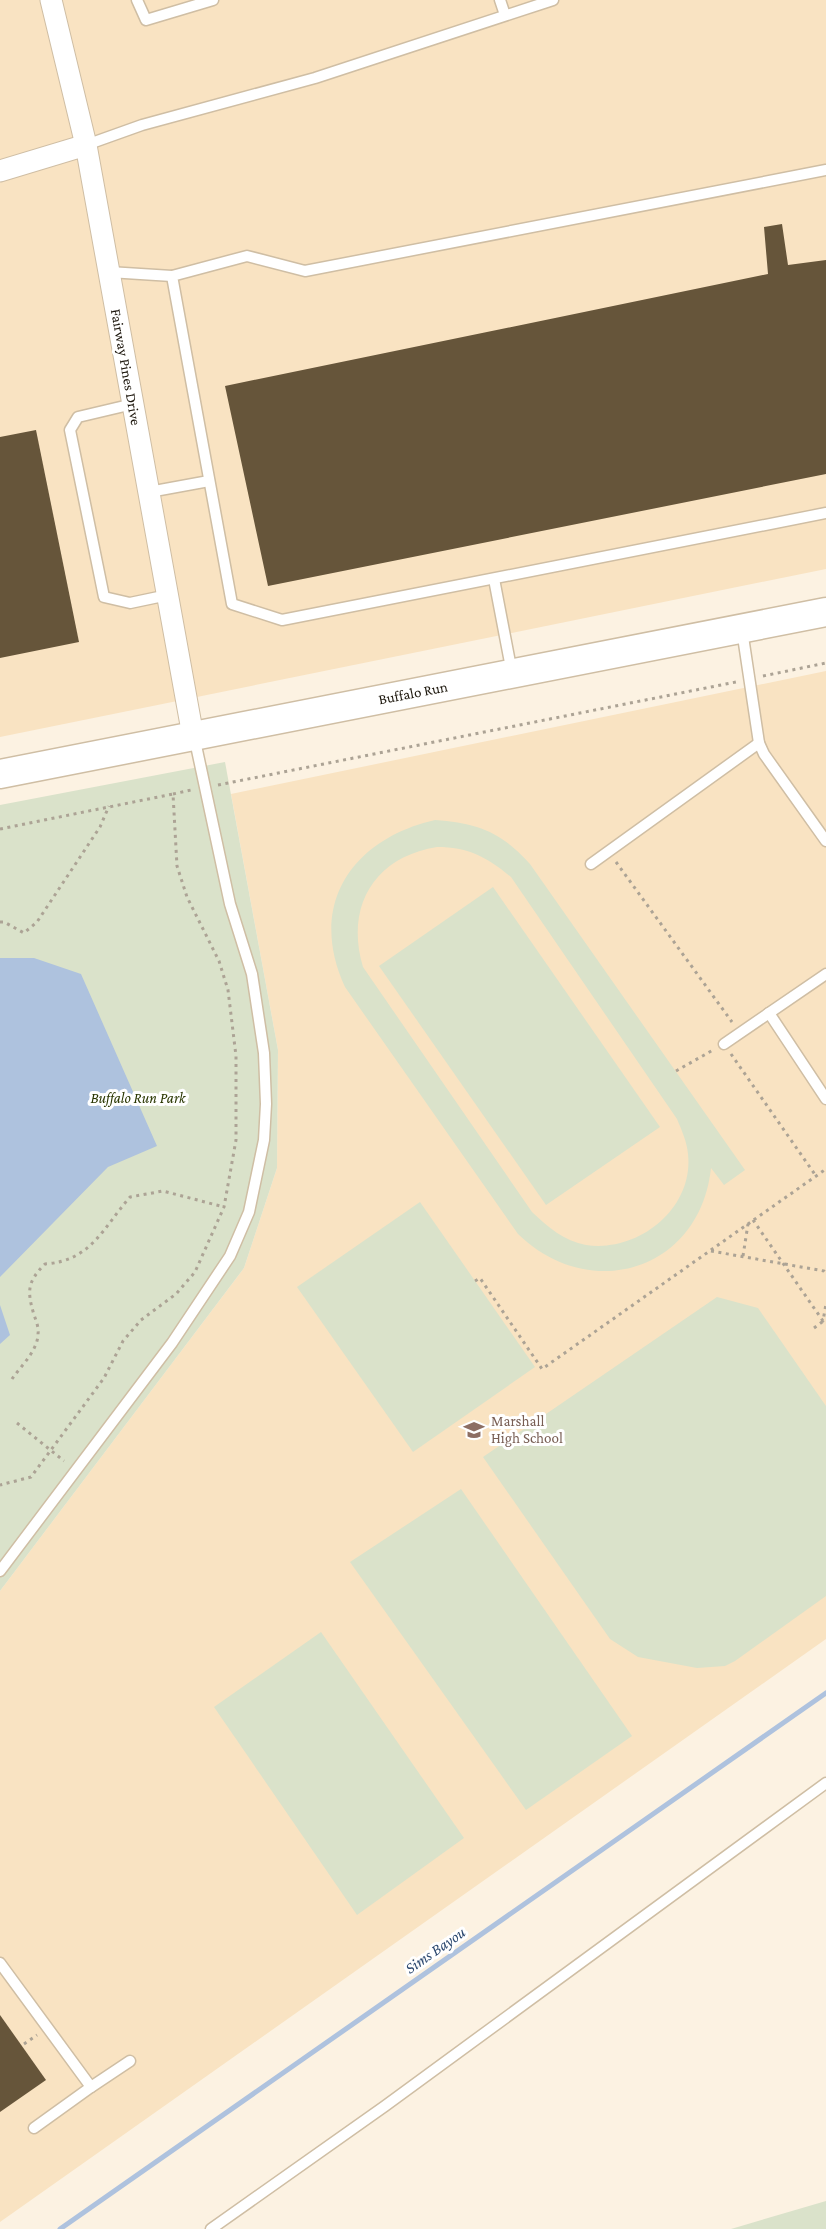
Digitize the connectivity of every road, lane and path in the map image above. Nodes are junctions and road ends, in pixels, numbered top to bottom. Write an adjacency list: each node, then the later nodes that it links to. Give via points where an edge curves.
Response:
1 (51, 0): 7 (street, Fairway Pines Drive)
2 (137, 0): 3 (lane, via 146,20)
3 (213, 0)
4 (500, 0): 6 (lane)
5 (553, 0): 6 (lane)
6 (505, 15): 7 (lane, via 315,78 142,124)
7 (86, 145): 9 (street); 10 (street, Fairway Pines Drive)
8 (826, 170): 11 (lane, via 305,270 247,256)
9 (0, 171)
10 (109, 272): 11 (lane); 12 (street, Fairway Pines Drive)
11 (172, 276): 13 (lane)
12 (133, 404): 14 (street, Fairway Pines Drive); 17 (lane, via 78,417 70,430 104,597 130,603)
13 (209, 481): 14 (lane); 16 (lane, via 232,604 282,620)
14 (149, 492): 17 (street, Fairway Pines Drive)
15 (826, 513): 16 (lane)
16 (494, 579): 21 (lane)
17 (168, 595): 23 (street, Fairway Pines Drive)
18 (826, 612): 19 (street, Buffalo Run)
19 (742, 628): 21 (street, Buffalo Run); 22 (lane)
20 (826, 663): 22 (path)
21 (512, 674): 23 (street, Buffalo Run)
22 (750, 679): 24 (lane); 26 (path)
23 (194, 736): 25 (street, Buffalo Run); 26 (lane)
24 (759, 743): 30 (lane); 31 (lane)
25 (0, 774)
26 (205, 787): 27 (path); 56 (lane, via 230,904 252,974 264,1053 264,1140 249,1212 230,1256 172,1343)
27 (173, 794): 28 (path); 42 (path, via 177,866 228,990 236,1056 236,1140)
28 (109, 806): 29 (path); 33 (path, via 100,827 37,922 24,933)
29 (0, 828)
30 (826, 842)
31 (609, 852): 32 (lane); 36 (path)
32 (591, 864)
33 (0, 922)
34 (826, 974): 35 (lane)
35 (769, 1013): 36 (lane); 39 (lane)
36 (740, 1033): 37 (lane)
37 (724, 1044): 38 (path); 41 (path)
38 (676, 1071)
39 (826, 1099)
40 (826, 1168): 41 (path)
41 (816, 1176): 43 (path)
42 (224, 1207): 53 (path, via 163,1191 130,1197 88,1248 74,1258 45,1264 29,1287 39,1334); 55 (path, via 195,1272 123,1341 104,1378)
43 (753, 1221): 44 (path); 47 (path)
44 (748, 1224): 45 (path); 46 (path)
45 (710, 1251): 46 (path); 49 (path, via 542,1369 480,1278)
46 (743, 1256): 47 (path)
47 (782, 1263): 48 (path); 51 (path)
48 (826, 1273)
49 (475, 1281)
50 (826, 1304): 51 (path)
51 (824, 1320): 52 (path)
52 (814, 1328)
53 (12, 1378)
54 (16, 1423): 55 (path)
55 (51, 1450): 56 (path); 57 (path, via 31,1477)
56 (76, 1470): 58 (lane)
57 (0, 1485)
58 (0, 1571)
59 (826, 1783): 64 (lane)
60 (0, 1963): 62 (lane)
61 (130, 2061): 62 (lane)
62 (91, 2087): 63 (lane)
63 (34, 2128)
64 (211, 2229)

